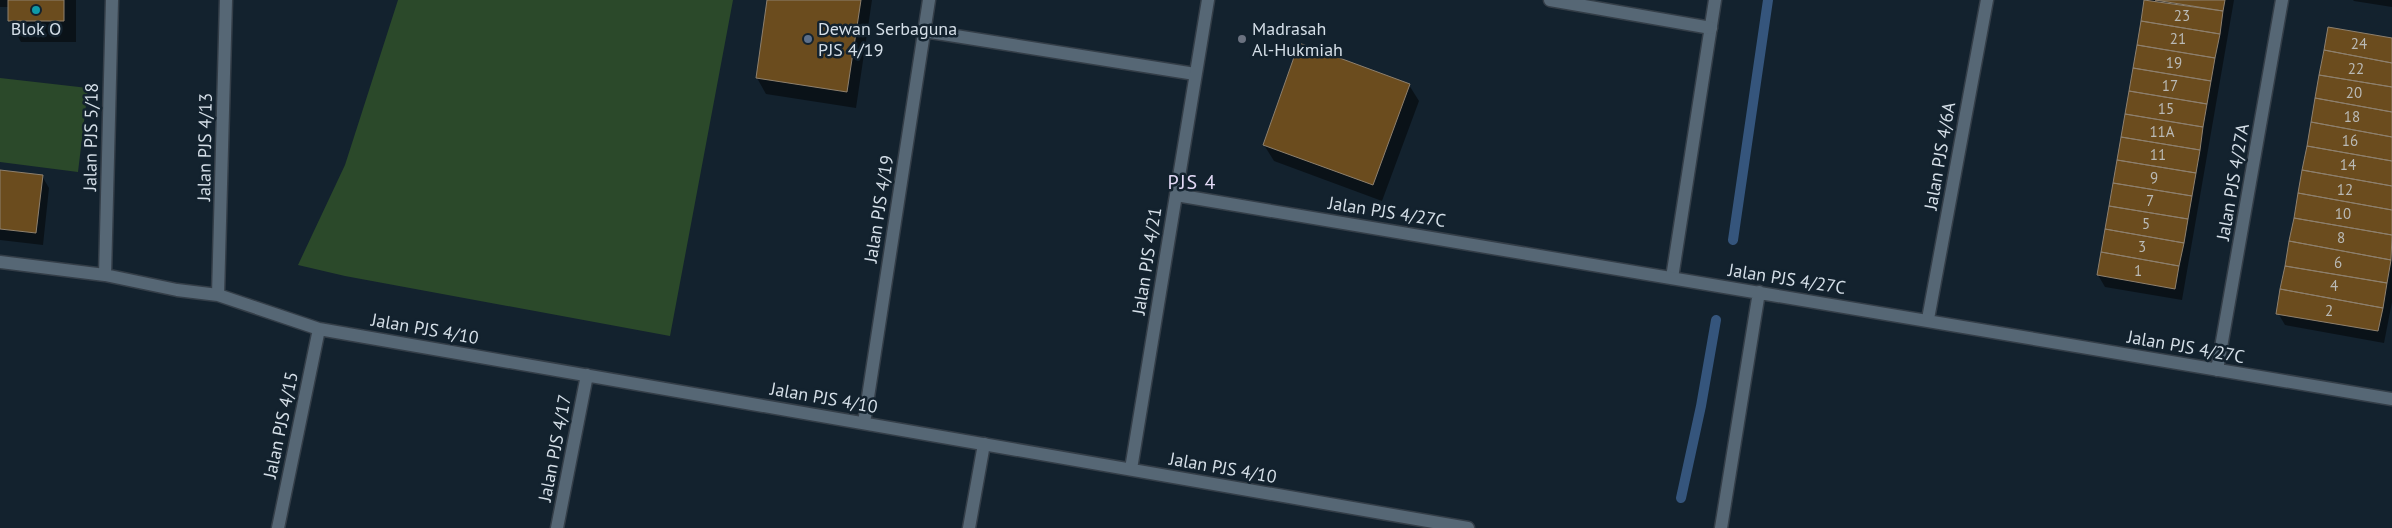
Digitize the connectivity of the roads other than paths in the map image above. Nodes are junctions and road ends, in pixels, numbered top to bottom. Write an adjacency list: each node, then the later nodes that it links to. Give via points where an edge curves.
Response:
1 (112, 0): 14 (street, Jalan PJS 5/18)
2 (226, 0): 17 (street, Jalan PJS 4/13)
3 (929, 0): 10 (street, Jalan PJS 4/19)
4 (1208, 0): 11 (street, Jalan PJS 4/21)
5 (1550, 0): 9 (street)
6 (1715, 0): 9 (street)
7 (1987, 0): 18 (street, Jalan PJS 4/6A)
8 (2282, 0): 20 (street, Jalan PJS 4/27A)
9 (1711, 28): 15 (street)
10 (924, 31): 11 (street); 23 (street, Jalan PJS 4/19)
11 (1196, 74): 12 (street, Jalan PJS 4/21)
12 (1176, 195): 15 (street, Jalan PJS 4/27C); 25 (street, Jalan PJS 4/21)
13 (0, 262): 14 (street, Jalan PJS 4/10)
14 (105, 275): 17 (street, Jalan PJS 4/10)
15 (1672, 278): 16 (street, Jalan PJS 4/27C)
16 (1759, 292): 18 (street, Jalan PJS 4/27C); 31 (street)
17 (218, 295): 19 (street, Jalan PJS 4/10)
18 (1928, 319): 20 (street, Jalan PJS 4/27C)
19 (319, 328): 21 (street, Jalan PJS 4/10); 27 (street, Jalan PJS 4/15)
20 (2217, 370): 22 (street, Jalan PJS 4/27C)
21 (587, 375): 23 (street, Jalan PJS 4/10); 28 (street, Jalan PJS 4/17)
22 (2392, 399)
23 (864, 423): 24 (street, Jalan PJS 4/10)
24 (984, 444): 25 (street, Jalan PJS 4/10); 29 (street)
25 (1131, 469): 26 (street, Jalan PJS 4/10)
26 (1439, 526): 30 (street, Jalan PJS 4/10)
27 (278, 528)
28 (556, 528)
29 (969, 528)
30 (1468, 528)
31 (1721, 528)

